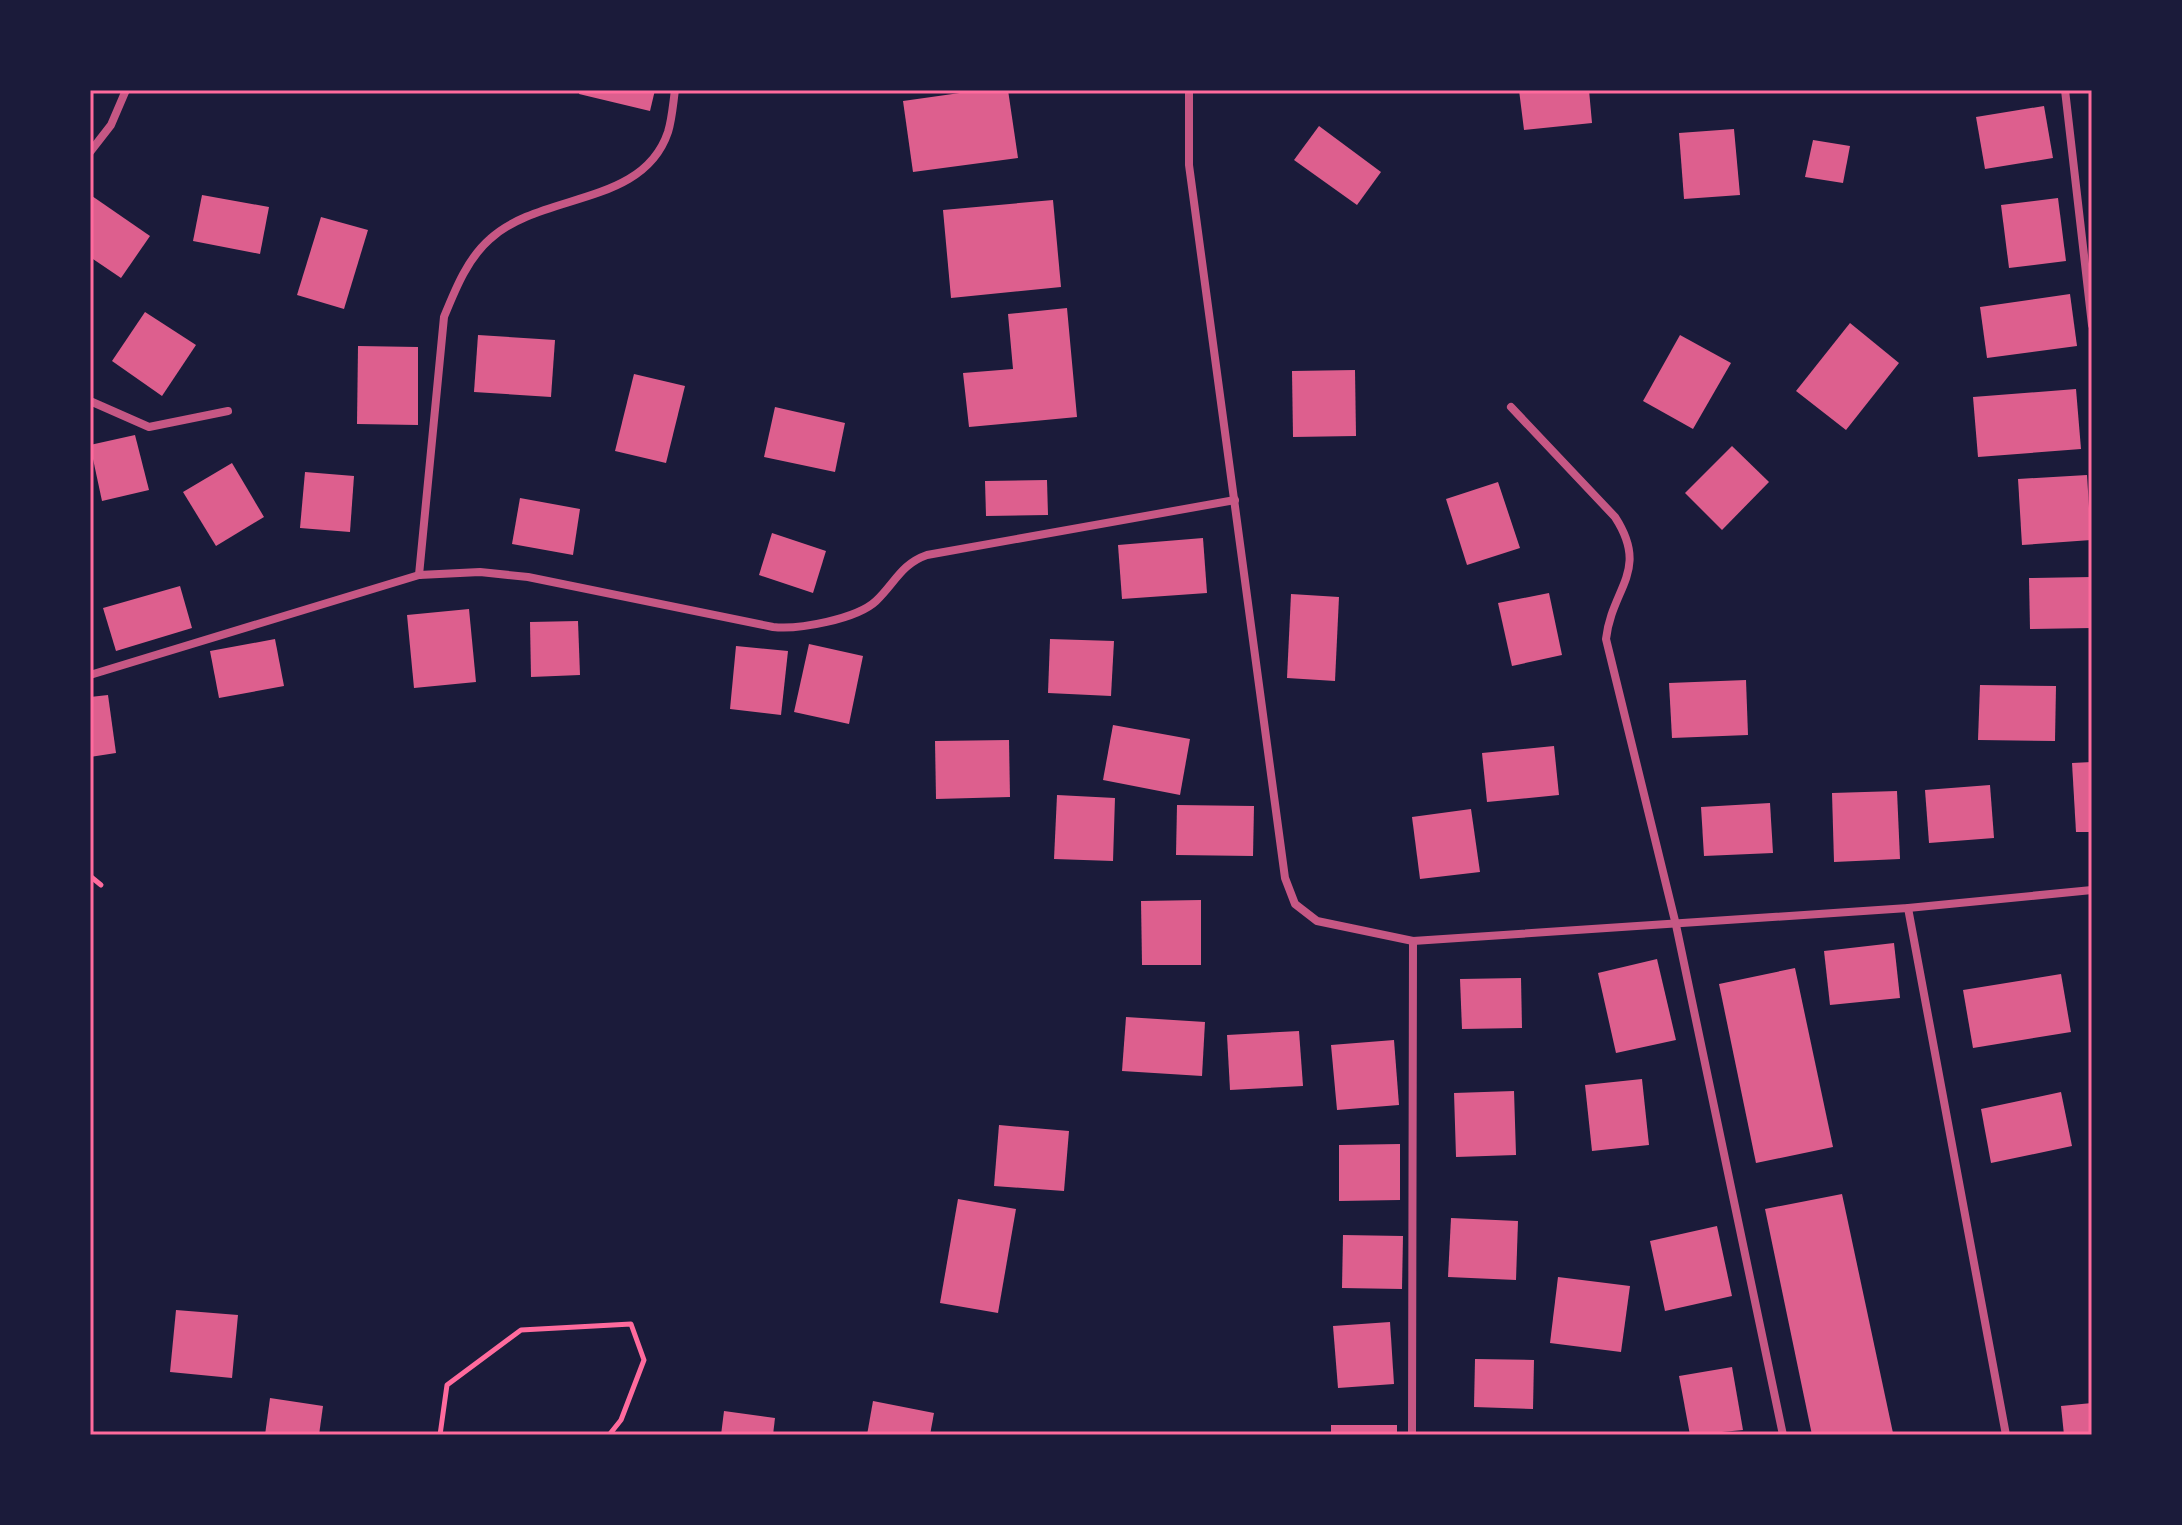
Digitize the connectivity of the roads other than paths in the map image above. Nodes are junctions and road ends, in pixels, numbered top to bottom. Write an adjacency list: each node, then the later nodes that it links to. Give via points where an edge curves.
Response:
1 (126, 90): 5 (street, via 111,125)
2 (675, 90): 11 (street, via 668,133 647,167 612,188 532,212 490,238 459,280 444,317)
3 (1189, 90): 10 (street, via 1189,165)
4 (2065, 90): 6 (street)
5 (90, 152)
6 (2092, 325)
7 (90, 401): 9 (street, via 149,427)
8 (1511, 407): 15 (street, via 1629,538 1631,563 1606,639)
9 (228, 411)
10 (1235, 500): 11 (street, via 927,555 911,560 872,605 789,629 528,577 480,572); 16 (street, via 1285,878 1295,904 1317,921)
11 (419, 575): 12 (street)
12 (90, 675)
13 (2092, 890): 14 (street)
14 (1908, 908): 15 (street); 19 (street)
15 (1676, 925): 16 (street); 18 (street)
16 (1413, 941): 17 (street)
17 (1412, 1435)
18 (1783, 1435)
19 (2006, 1435)

